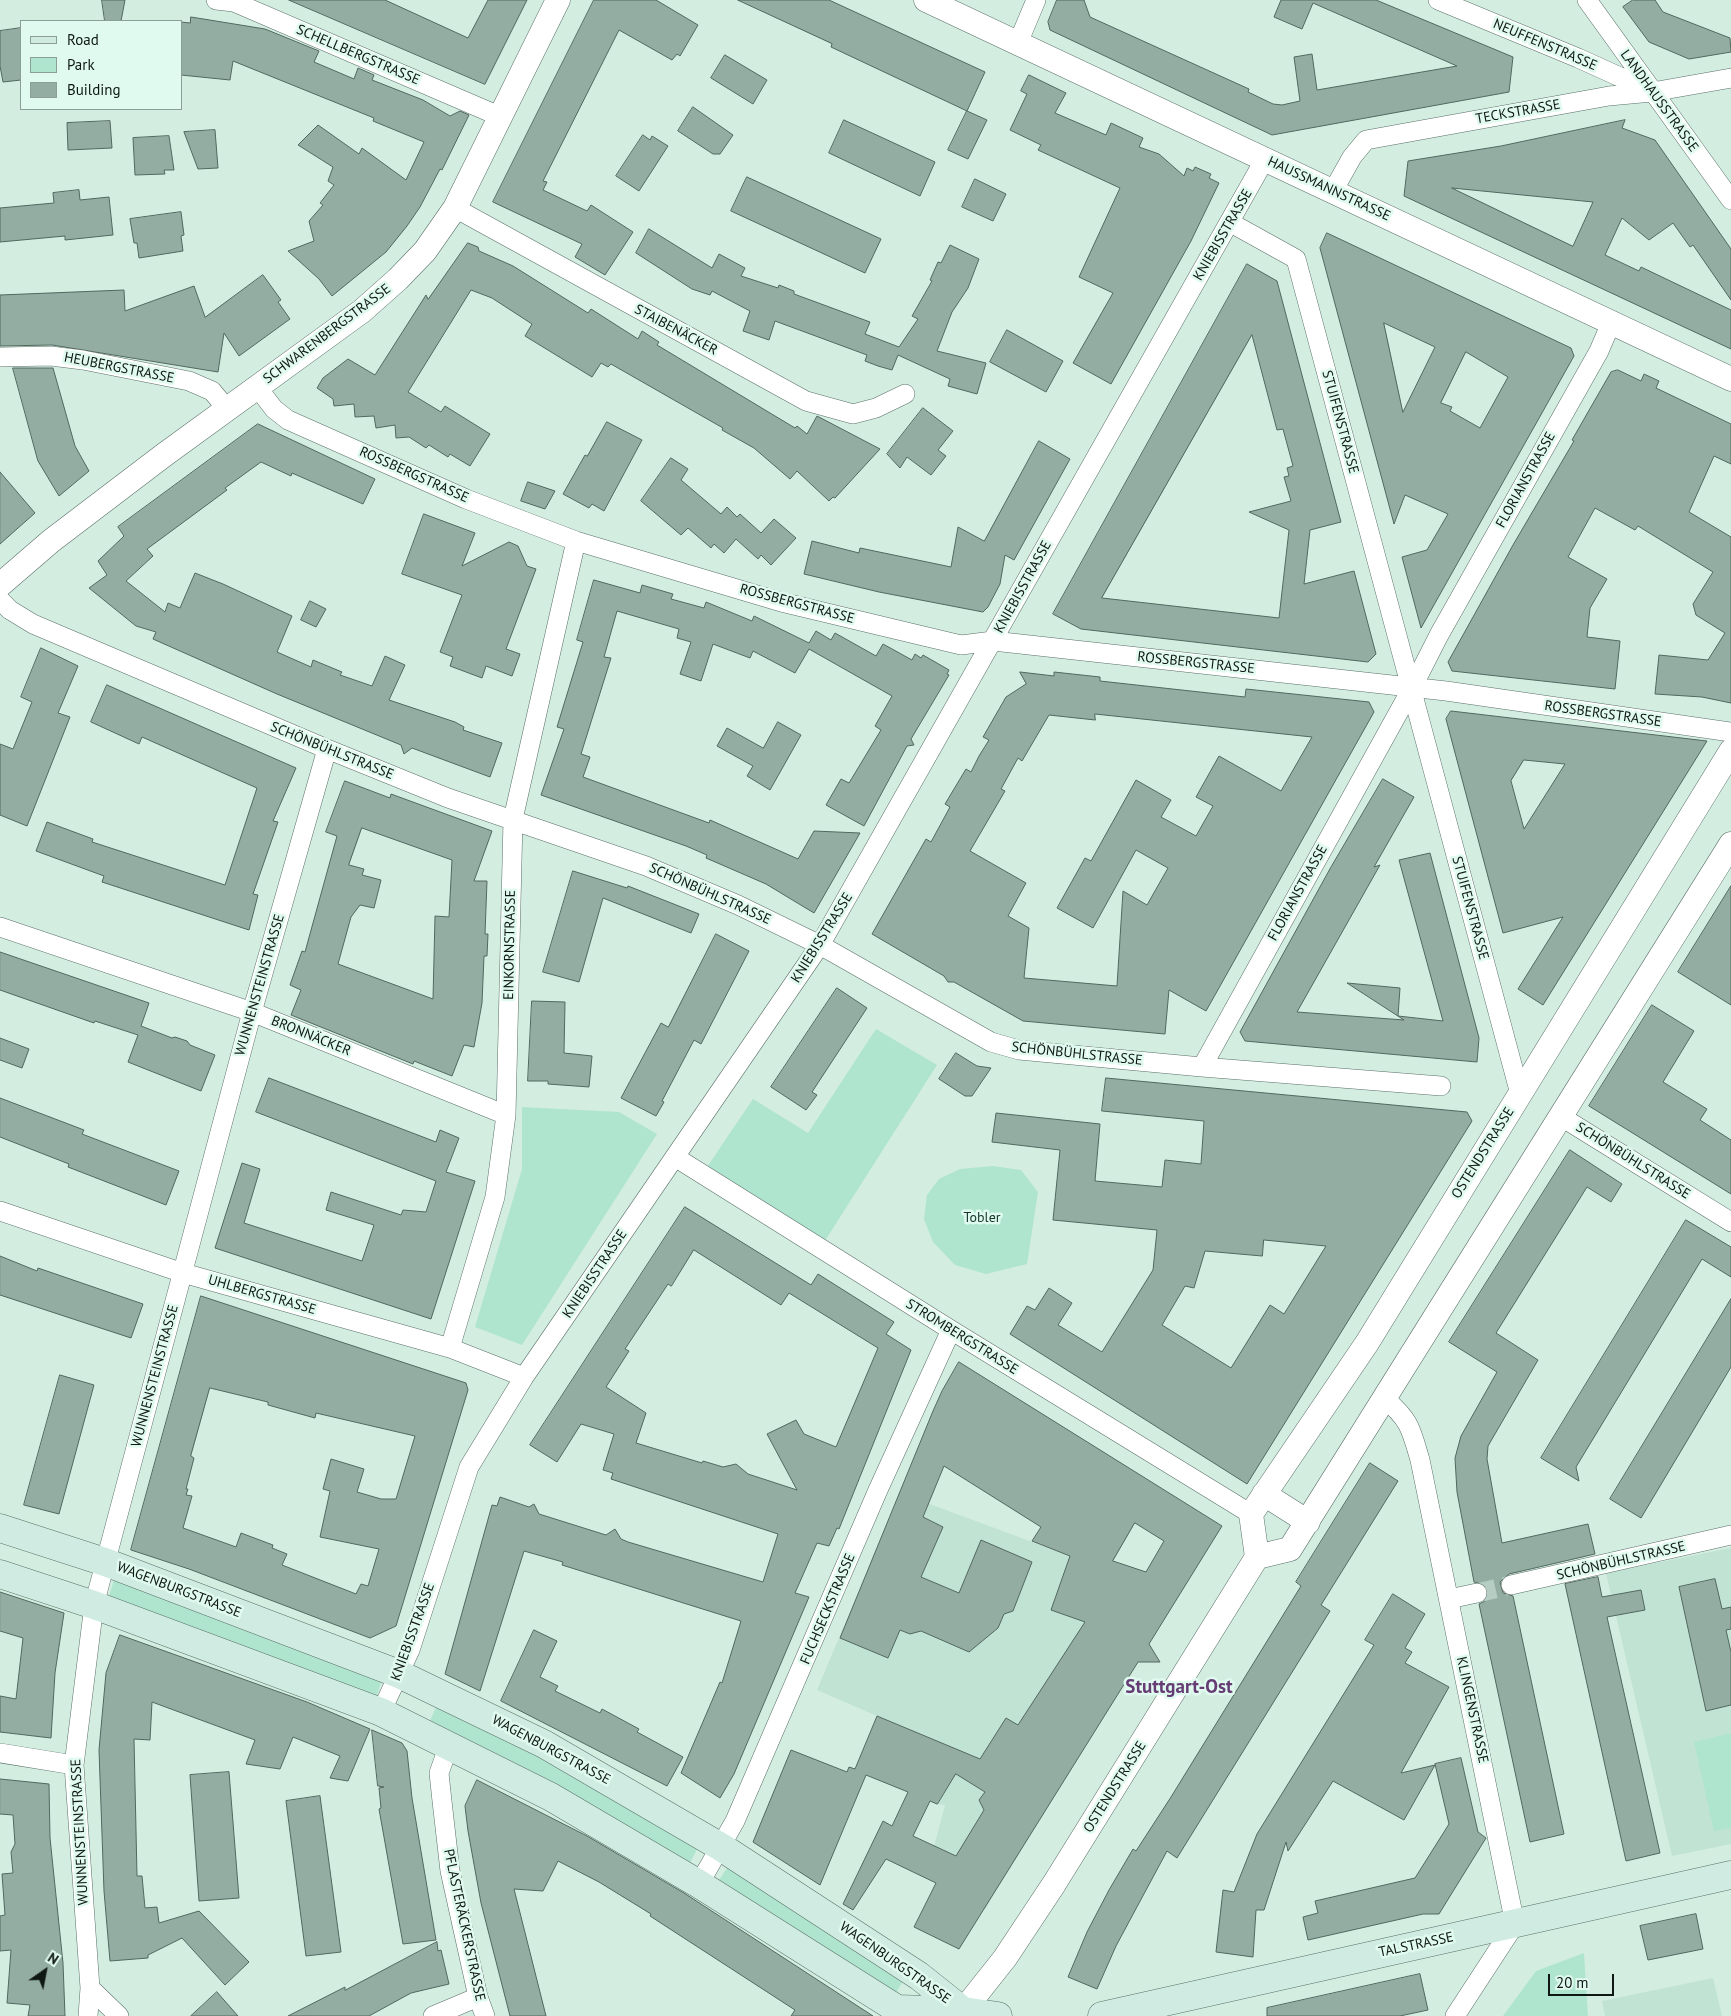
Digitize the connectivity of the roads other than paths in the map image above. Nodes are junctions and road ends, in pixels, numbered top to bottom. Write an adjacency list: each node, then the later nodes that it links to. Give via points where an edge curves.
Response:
1 (216, 0): 10 (street, SCHELLBERGSTRASSE, via 234,2)
2 (558, 0): 10 (street, SCHWARENBERGSTRASSE)
3 (926, 0): 7 (street, HAUSSMANNSTRASSE)
4 (1036, 0): 7 (street)
5 (1438, 0): 9 (street, NEUFFENSTRASSE)
6 (1587, 0): 9 (street, LANDHAUSSTRASSE)
7 (1018, 43): 11 (street, HAUSSMANNSTRASSE)
8 (1731, 78): 9 (street, TECKSTRASSE)
9 (1652, 92): 12 (street, TECKSTRASSE, via 1609,96 1366,140 1352,157); 13 (street, LANDHAUSSTRASSE)
10 (499, 116): 14 (street, SCHWARENBERGSTRASSE)
11 (1265, 159): 12 (street, HAUSSMANNSTRASSE); 15 (street, KNIEBISSTRASSE)
12 (1333, 191): 16 (street, HAUSSMANNSTRASSE)
13 (1731, 200)
14 (455, 208): 19 (street, SCHWARENBERGSTRASSE, via 425,250 398,279 362,310); 20 (street, STAIBENÄCKER, via 806,401 853,414 876,408)
15 (1231, 223): 25 (street, KNIEBISSTRASSE, via 1114,423); 26 (street, STUIFENSTRASSE, via 1296,259)
16 (1611, 323): 18 (street, HAUSSMANNSTRASSE); 26 (street, FLORIANSTRASSE, via 1599,351)
17 (0, 358): 21 (street, HEUBERGSTRASSE, via 51,356 83,360 189,382 212,391)
18 (1731, 379)
19 (257, 387): 21 (street, SCHWARENBERGSTRASSE); 22 (street, ROSSBERGSTRASSE, via 274,409 288,420 466,499)
20 (905, 394)
21 (227, 409): 23 (street, SCHWARENBERGSTRASSE, via 51,541)
22 (576, 542): 25 (street, ROSSBERGSTRASSE, via 781,602 961,645); 30 (street, EINKORNSTRASSE)
23 (0, 585)
24 (0, 600): 28 (street, SCHÖNBÜHLSTRASSE, via 33,624)
25 (994, 641): 26 (street, ROSSBERGSTRASSE); 33 (street, KNIEBISSTRASSE)
26 (1412, 688): 27 (street, ROSSBERGSTRASSE); 35 (street, FLORIANSTRASSE); 37 (street, STUIFENSTRASSE)
27 (1731, 732)
28 (327, 750): 30 (street, SCHÖNBÜHLSTRASSE, via 448,798); 34 (street, WUNNENSTEINSTRASSE)
29 (1731, 751): 37 (street, OSTENDSTRASSE)
30 (513, 819): 33 (street, SCHÖNBÜHLSTRASSE, via 646,866 738,905); 38 (street, EINKORNSTRASSE)
31 (1731, 844): 39 (street)
32 (0, 927): 34 (street, BRONNÄCKER)
33 (820, 945): 35 (street, SCHÖNBÜHLSTRASSE, via 991,1042 1019,1050); 40 (street, KNIEBISSTRASSE)
34 (252, 1012): 38 (street, BRONNÄCKER); 43 (street, WUNNENSTEINSTRASSE)
35 (1202, 1067): 36 (street, SCHÖNBÜHLSTRASSE)
36 (1441, 1086)
37 (1520, 1094): 48 (street, OSTENDSTRASSE, via 1366,1343)
38 (506, 1115): 45 (street, EINKORNSTRASSE, via 495,1197)
39 (1560, 1116): 42 (street, SCHÖNBÜHLSTRASSE); 47 (street)
40 (675, 1157): 44 (street, STROMBERGSTRASSE); 46 (street, KNIEBISSTRASSE)
41 (0, 1211): 43 (street, UHLBERGSTRASSE)
42 (1731, 1222)
43 (183, 1273): 45 (street, UHLBERGSTRASSE); 54 (street, WUNNENSTEINSTRASSE)
44 (951, 1330): 49 (street, STROMBERGSTRASSE); 65 (street, FUCHSECKSTRASSE)
45 (450, 1348): 46 (street, UHLBERGSTRASSE)
46 (524, 1377): 60 (street, KNIEBISSTRASSE, via 469,1467 410,1650)
47 (1385, 1399): 50 (street); 58 (street, KLINGENSTRASSE, via 1403,1414 1410,1426)
48 (1264, 1494): 49 (street, OSTENDSTRASSE); 50 (street)
49 (1251, 1514): 53 (street)
50 (1308, 1522): 53 (street, via 1290,1549)
51 (0, 1528): 54 (main road, WAGENBURGSTRASSE)
52 (1731, 1536): 56 (street, SCHÖNBÜHLSTRASSE)
53 (1257, 1557): 71 (street, OSTENDSTRASSE, via 1054,1884 1005,1958)
54 (105, 1562): 59 (street, WUNNENSTEINSTRASSE); 60 (main road, WAGENBURGSTRASSE)
55 (0, 1574): 59 (main road, WAGENBURGSTRASSE)
56 (1511, 1585)
57 (1477, 1593): 58 (street)
58 (1449, 1599): 68 (street, KLINGENSTRASSE)
59 (94, 1605): 61 (main road, WAGENBURGSTRASSE); 64 (street, WUNNENSTEINSTRASSE)
60 (398, 1674): 61 (street, KNIEBISSTRASSE); 65 (main road, WAGENBURGSTRASSE, via 544,1744)
61 (381, 1712): 62 (main road, WAGENBURGSTRASSE)
62 (449, 1745): 67 (main road, WAGENBURGSTRASSE, via 551,1797); 70 (street, PFLASTERÄCKERSTRASSE, via 439,1773 450,1871)
63 (0, 1753): 64 (street)
64 (74, 1765): 69 (street, WUNNENSTEINSTRASSE)
65 (722, 1846): 67 (street, FUCHSECKSTRASSE); 71 (main road, WAGENBURGSTRASSE, via 919,1976)
66 (1731, 1875): 68 (main road, TALSTRASSE)
67 (699, 1884): 71 (main road, WAGENBURGSTRASSE, via 897,2009)
68 (1515, 1924): 77 (main road, TALSTRASSE); 78 (street)
69 (90, 1988): 72 (street, WUNNENSTEINSTRASSE); 73 (street)
70 (478, 1997): 74 (street); 75 (street, PFLASTERÄCKERSTRASSE)
71 (959, 2013): 76 (main road)
72 (88, 2016)
73 (120, 2016)
74 (433, 2016)
75 (485, 2016)
76 (998, 2016)
77 (1102, 2016)
78 (1455, 2016)

